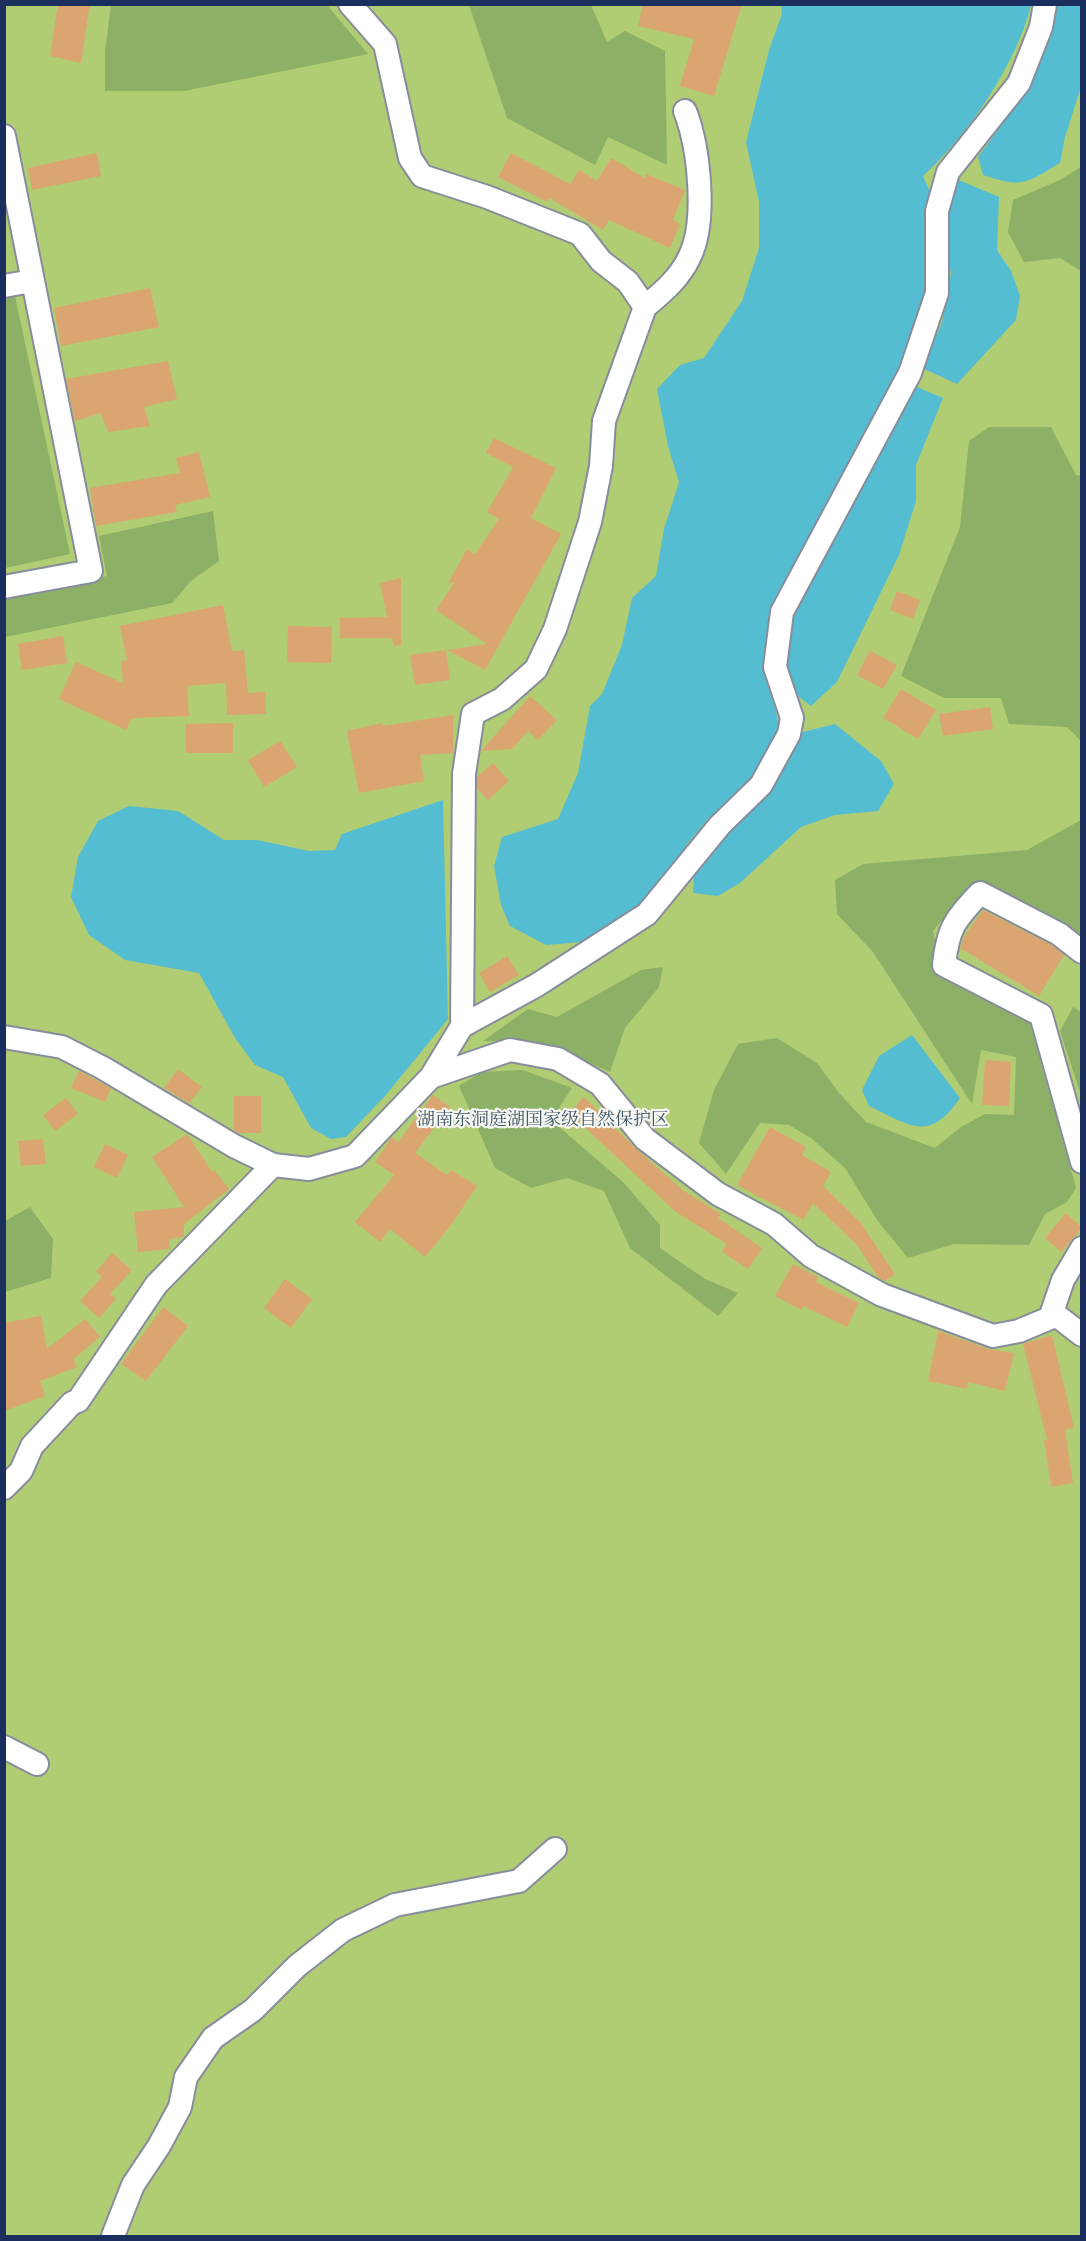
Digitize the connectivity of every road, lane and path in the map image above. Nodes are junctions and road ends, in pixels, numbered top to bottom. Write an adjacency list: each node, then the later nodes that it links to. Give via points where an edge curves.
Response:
1 (350, 4): 7 (street, via 385,44 410,158 422,176 580,234 601,261 628,282)
2 (1045, 4): 10 (street, via 1041,27 1019,82 948,172 937,211 937,293 910,373 782,612 775,667 792,718 789,734 761,785 720,825 647,915 537,985)
3 (685, 111): 7 (street, via 693,132 701,204 691,255 671,286)
4 (4, 136): 5 (street)
5 (32, 281): 6 (street); 8 (street, via 91,571)
6 (4, 286)
7 (645, 308): 10 (street, via 604,421 601,466 590,522 555,629 536,669 502,699 473,714 464,774)
8 (4, 587)
9 (1082, 952): 13 (street, via 1059,934 980,893 947,937 944,965 1041,1015)
10 (462, 1026): 12 (street)
11 (4, 1037): 14 (street, via 62,1047)
12 (431, 1077): 14 (street, via 355,1156 309,1168); 16 (street, via 510,1050 558,1059 600,1084 645,1139 717,1194 774,1224 811,1256 882,1295 993,1336 1029,1327 1050,1318)
13 (1082, 1162)
14 (273, 1165): 18 (street, via 156,1285 78,1401 32,1446 21,1471)
15 (1082, 1248): 16 (street, via 1063,1280)
16 (1052, 1312): 17 (street)
17 (1082, 1335)
18 (4, 1488)
19 (4, 1747): 20 (street)
20 (37, 1764)
21 (555, 1849): 22 (street, via 519,1881 394,1905 344,1930 297,1966 253,2010 213,2038 186,2077 180,2107 133,2185)
22 (113, 2236)

